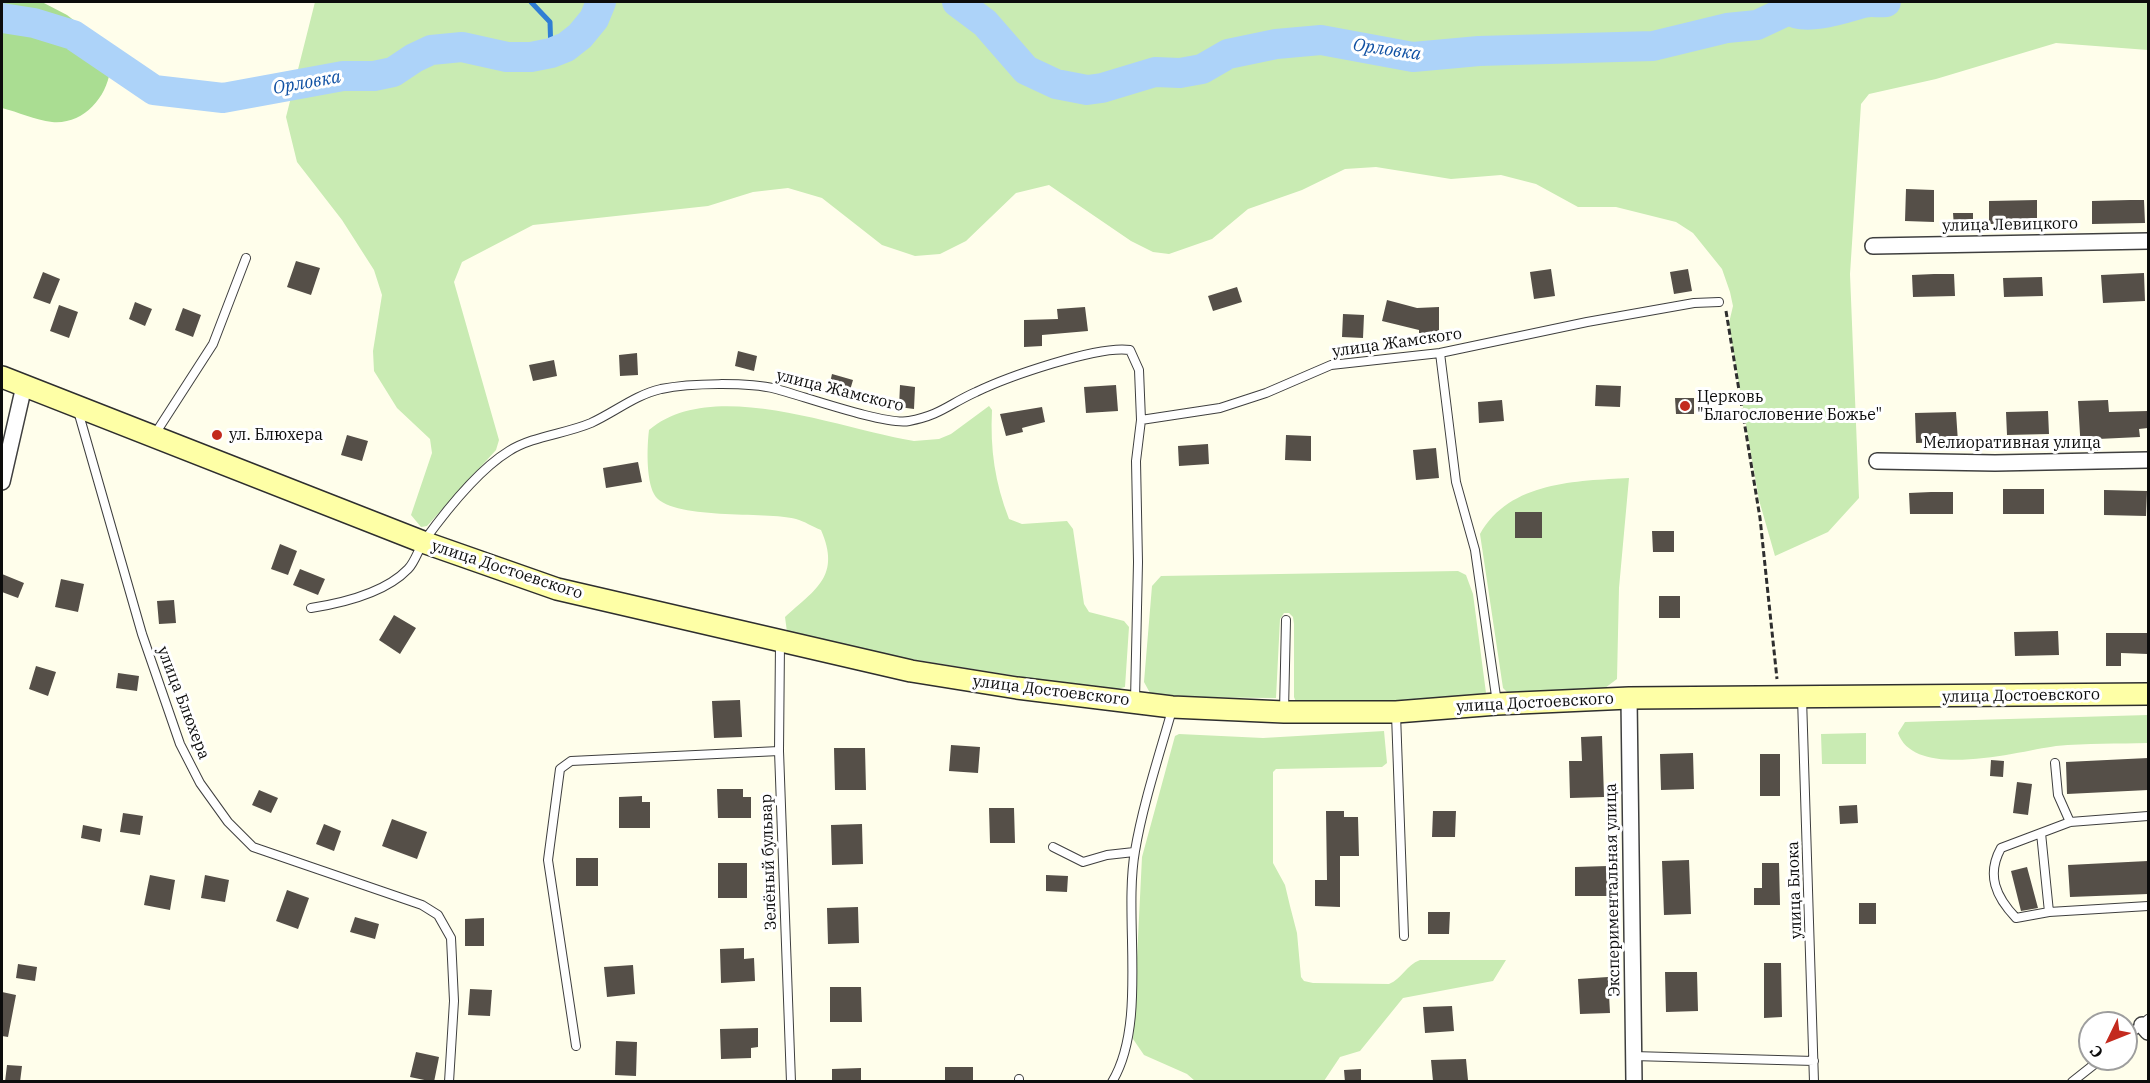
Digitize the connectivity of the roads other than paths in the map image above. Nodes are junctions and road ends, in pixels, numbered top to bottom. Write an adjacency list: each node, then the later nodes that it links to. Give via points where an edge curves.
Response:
1 (2148, 241): 2 (street, улица Левицкого)
2 (1873, 246)
3 (246, 258): 10 (lane, via 213,344)
4 (1719, 303): 5 (lane, улица Жамского, via 1694,303 1587,322)
5 (1440, 353): 9 (lane, улица Жамского, via 1331,365 1220,408); 22 (lane, via 1456,482 1474,550)
6 (2, 376): 7 (main road, улица Достоевского)
7 (24, 386): 8 (main road, улица Достоевского); 13 (street)
8 (77, 407): 10 (main road, улица Достоевского); 40 (lane, улица Блюхера, via 142,633 180,744 200,783 228,822 253,847 422,905 438,915 452,938 453,1012)
9 (1141, 420): 14 (lane, улица Жамского, via 1139,370 1130,350 1116,348 1080,355 975,392 938,415 906,422 773,388 729,384 661,389 620,405 591,423 509,451 477,477); 21 (lane, via 1136,461)
10 (153, 437): 14 (main road, улица Достоевского)
11 (2148, 460): 12 (street, Мелиоративная улица)
12 (1876, 461)
13 (2, 482)
14 (423, 542): 15 (lane, via 408,569 373,592 341,604); 17 (main road, улица Достоевского, via 557,589)
15 (311, 608)
16 (1286, 620): 24 (lane)
17 (780, 642): 21 (main road, улица Достоевского, via 911,671); 26 (lane, Зелёный бульвар)
18 (2148, 694): 20 (main road, улица Достоевского)
19 (1629, 698): 20 (main road, улица Достоевского); 22 (main road, улица Достоевского); 37 (street, Экспериментальная улица)
20 (1802, 698): 38 (lane, улица Блока)
21 (1134, 701): 23 (main road, улица Достоевского)
22 (1497, 704): 25 (main road, улица Достоевского)
23 (1172, 707): 24 (main road, улица Достоевского); 32 (lane)
24 (1284, 712): 25 (main road, улица Достоевского)
25 (1396, 712): 35 (lane)
26 (779, 752): 36 (lane, via 571,761 560,769 548,860); 41 (lane, Зелёный бульвар)
27 (2055, 763): 29 (lane, via 2058,795)
28 (2148, 816): 29 (lane)
29 (2070, 822): 30 (lane)
30 (2041, 833): 34 (lane); 34 (lane, via 2001,848 1994,861 1993,882 2004,905 2016,918)
31 (1053, 847): 32 (lane, via 1083,862)
32 (1134, 852): 42 (lane, via 1130,1016 1123,1055)
33 (2148, 906): 34 (lane)
34 (2049, 912)
35 (1404, 936)
36 (576, 1046)
37 (1634, 1056): 38 (lane); 43 (street, Экспериментальная улица)
38 (1814, 1061): 44 (lane, улица Блока)
39 (2086, 1071): 45 (lane)
40 (448, 1082)
41 (791, 1082)
42 (1112, 1082)
43 (1634, 1082)
44 (1814, 1082)
45 (2072, 1082)

